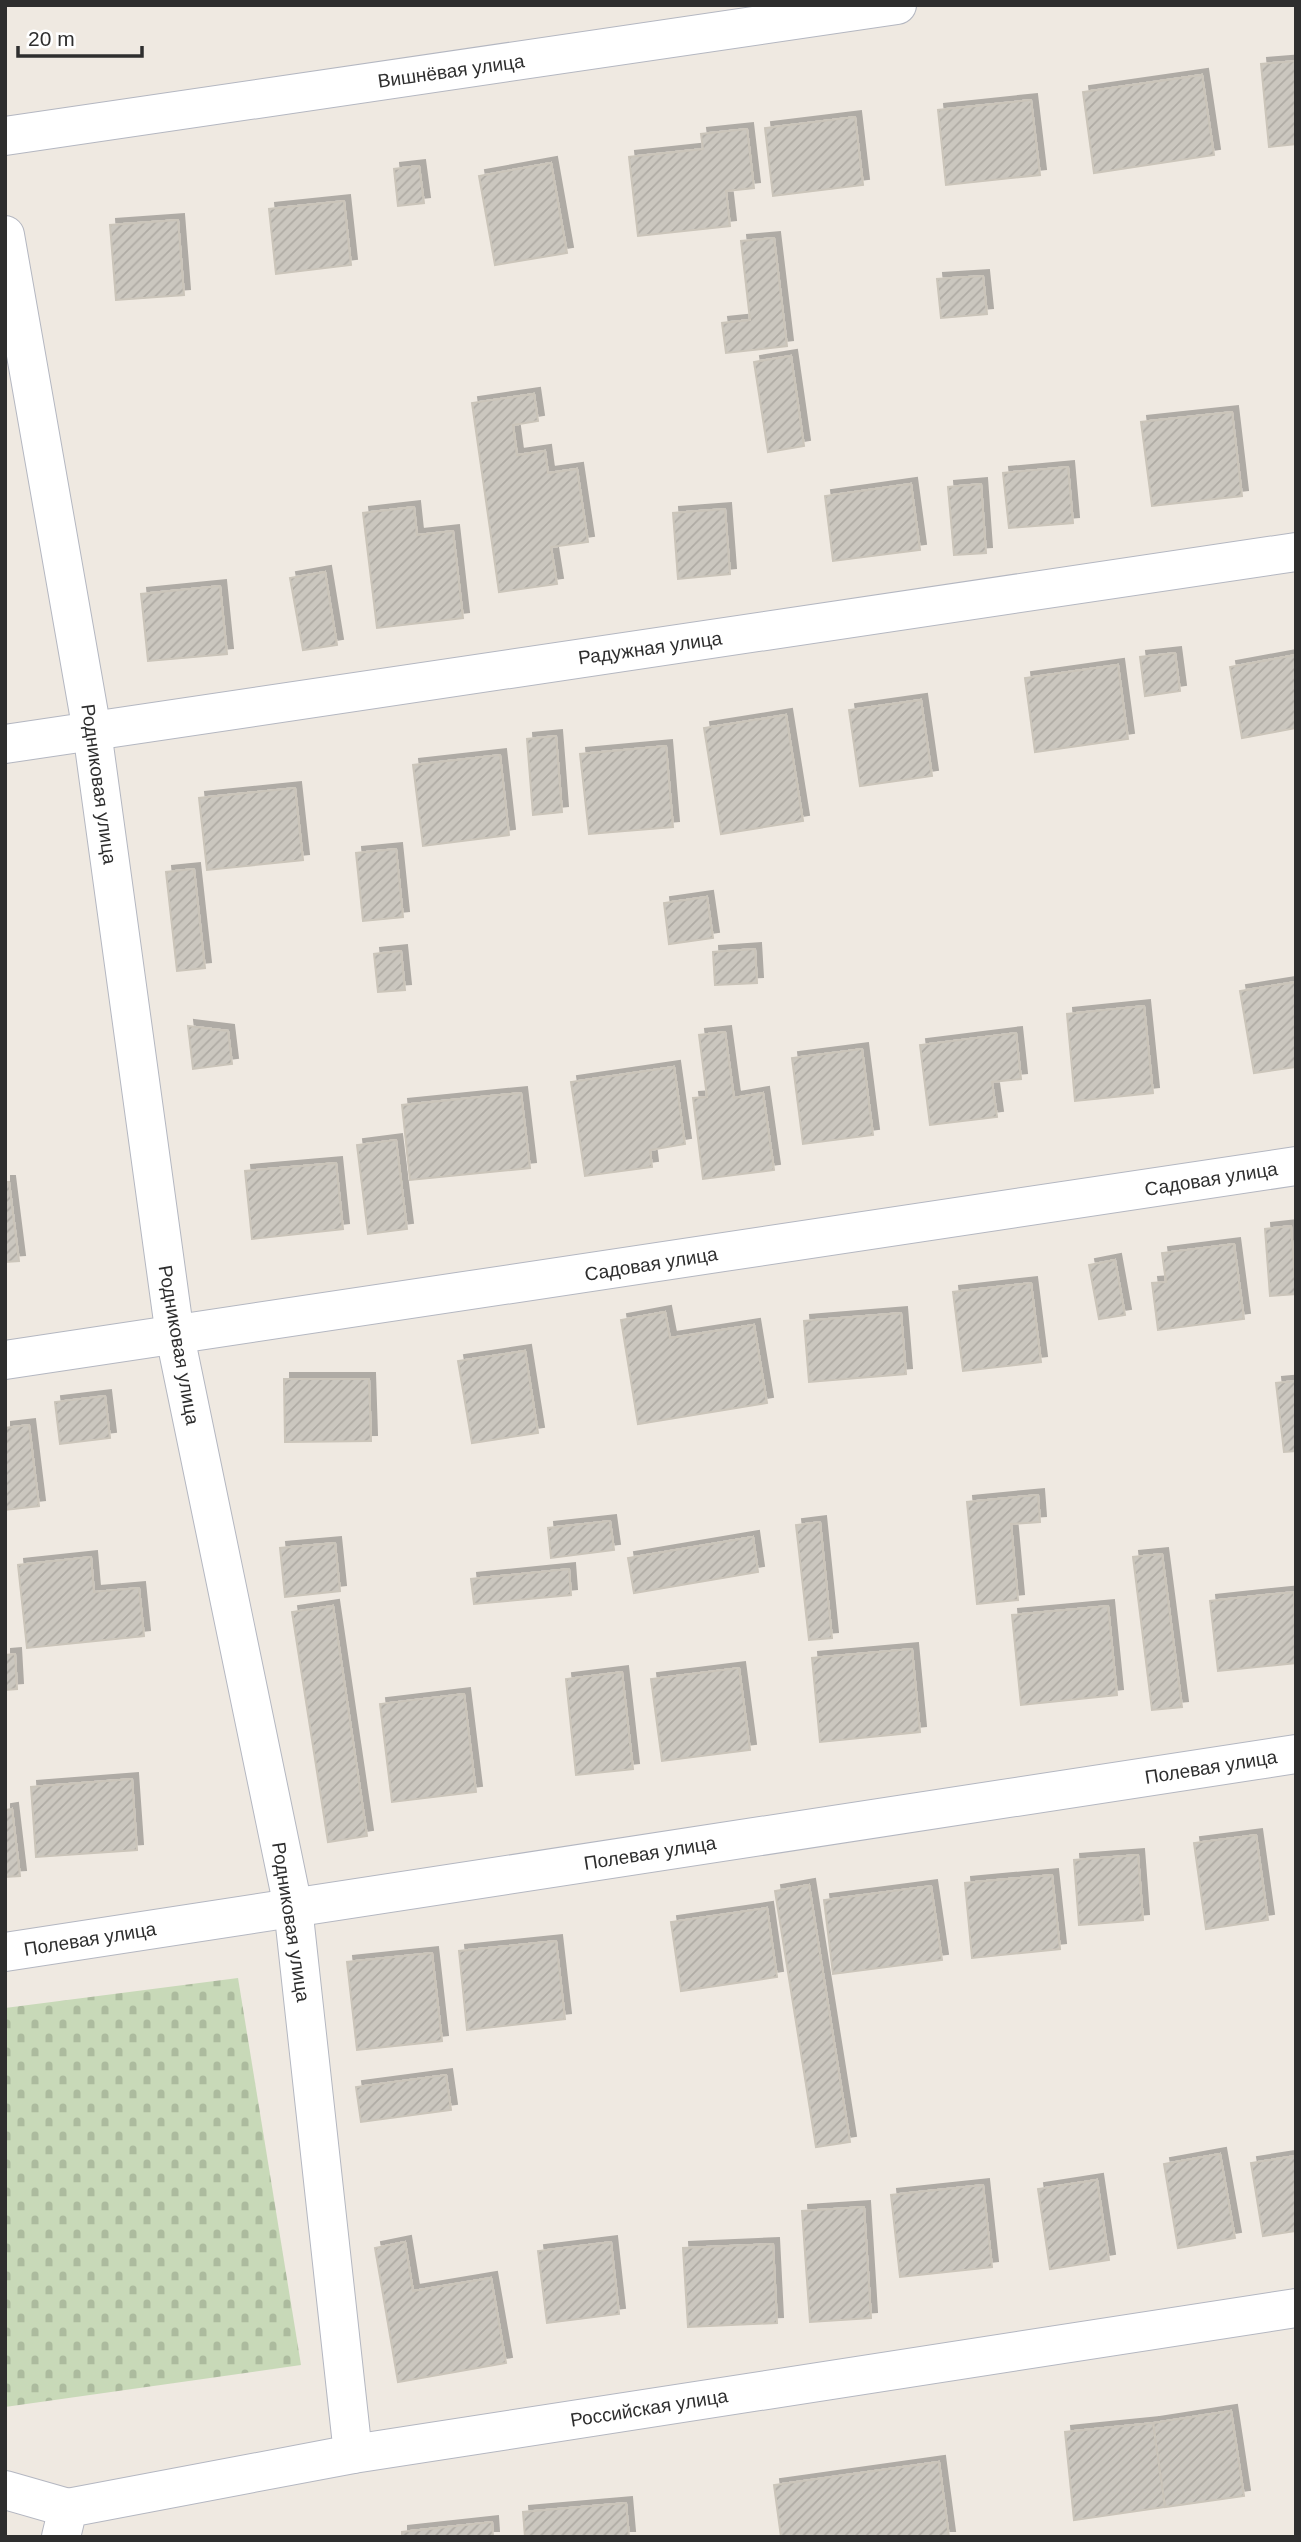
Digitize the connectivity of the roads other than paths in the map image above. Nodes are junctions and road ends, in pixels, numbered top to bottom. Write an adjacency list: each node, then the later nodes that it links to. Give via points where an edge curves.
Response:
1 (897, 5): 2 (street, Вишнёвая улица)
2 (5, 136)
3 (5, 235): 5 (street, Родниковая улица)
4 (1296, 552): 5 (street, Радужная улица)
5 (92, 731): 6 (street, Радужная улица); 8 (street, Родниковая улица)
6 (5, 744)
7 (1296, 1166): 8 (street, Садовая улица)
8 (174, 1336): 9 (street, Садовая улица); 11 (street, Родниковая улица)
9 (5, 1360)
10 (1296, 1754): 11 (street, Полевая улица)
11 (293, 1908): 12 (street, Полевая улица); 14 (street, Родниковая улица)
12 (5, 1952)
13 (1296, 2308): 14 (street, Российская улица)
14 (353, 2454): 16 (street, Российская улица)
15 (5, 2490): 16 (street, Российская улица)
16 (64, 2522)

